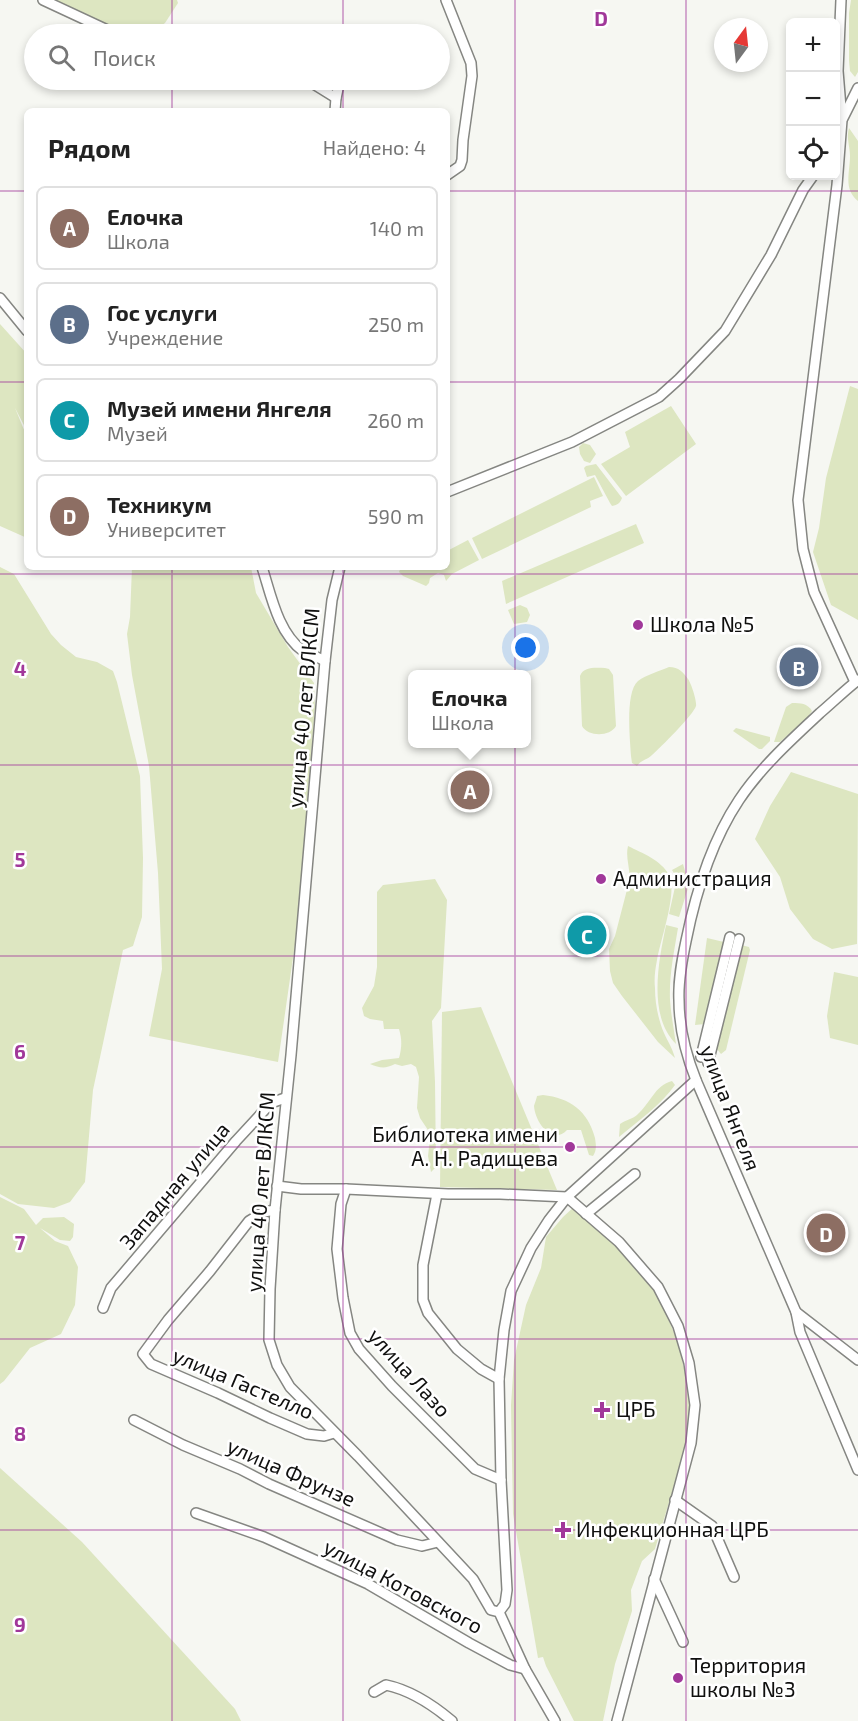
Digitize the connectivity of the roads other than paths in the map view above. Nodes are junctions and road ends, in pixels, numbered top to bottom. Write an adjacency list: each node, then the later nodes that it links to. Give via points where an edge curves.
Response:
1 (43, 0): 4 (street)
2 (446, 0): 12 (street, via 471,63 472,76 462,160)
3 (841, 0): 10 (street, via 838,71)
4 (95, 24)
5 (858, 88): 10 (street)
6 (323, 90): 8 (street)
7 (338, 90): 8 (street)
8 (336, 98): 9 (street)
9 (335, 108)
10 (842, 120): 11 (street)
11 (840, 135)
12 (450, 173)
13 (811, 180): 17 (street, via 725,331 659,397 572,442)
14 (836, 180): 21 (street, via 798,500 803,549 814,592)
15 (0, 298): 16 (street)
16 (24, 327)
17 (450, 491)
18 (263, 570): 20 (street, via 290,639)
19 (339, 570): 20 (street, улица 40 лет ВЛКСМ)
20 (325, 661): 25 (street, улица 40 лет ВЛКСМ)
21 (856, 681): 24 (street, улица Янгеля, via 758,775 738,801 708,861 689,927 679,999 688,1060)
22 (734, 938): 23 (street)
23 (705, 1060)
24 (696, 1080): 30 (street); 34 (street, улица Янгеля)
25 (285, 1098): 27 (street, улица 40 лет ВЛКСМ); 33 (street, Западная улица, via 271,1103 236,1141 111,1288)
26 (635, 1174): 32 (street)
27 (277, 1186): 28 (street); 31 (street, улица 40 лет ВЛКСМ)
28 (346, 1189): 29 (street); 40 (street, улица Лазо, via 337,1249 350,1334 392,1386 475,1469)
29 (437, 1194): 30 (street); 36 (street, via 423,1265 423,1300 428,1313 457,1349 481,1370)
30 (567, 1197): 32 (street); 36 (street, via 531,1248 511,1291)
31 (275, 1210): 38 (street, улица 40 лет ВЛКСМ, via 269,1340 290,1387); 38 (street, улица Гастелло, via 249,1221 142,1354 151,1364 308,1434)
32 (586, 1214): 41 (street, via 619,1242 658,1287 678,1326 695,1405 691,1443)
33 (103, 1308)
34 (796, 1312): 35 (street); 39 (street, улица Янгеля, via 800,1332)
35 (858, 1360)
36 (499, 1379): 40 (street)
37 (134, 1420): 43 (street, улица Фрунзе, via 397,1540 422,1546)
38 (334, 1433): 43 (street, улица 40 лет ВЛКСМ)
39 (858, 1470)
40 (501, 1480): 46 (street, via 507,1590)
41 (675, 1500): 44 (street, via 712,1526); 45 (street)
42 (196, 1513): 48 (street, улица Котовского, via 264,1537 368,1584 469,1643)
43 (438, 1542): 46 (street, улица 40 лет ВЛКСМ, via 473,1579 491,1610)
44 (734, 1577)
45 (654, 1579): 47 (street); 52 (street)
46 (499, 1612): 48 (street, улица 40 лет ВЛКСМ)
47 (683, 1642)
48 (525, 1669): 51 (street, улица 40 лет ВЛКСМ)
49 (374, 1692): 50 (street, via 386,1685 401,1688)
50 (452, 1721)
51 (555, 1721)
52 (616, 1721)

